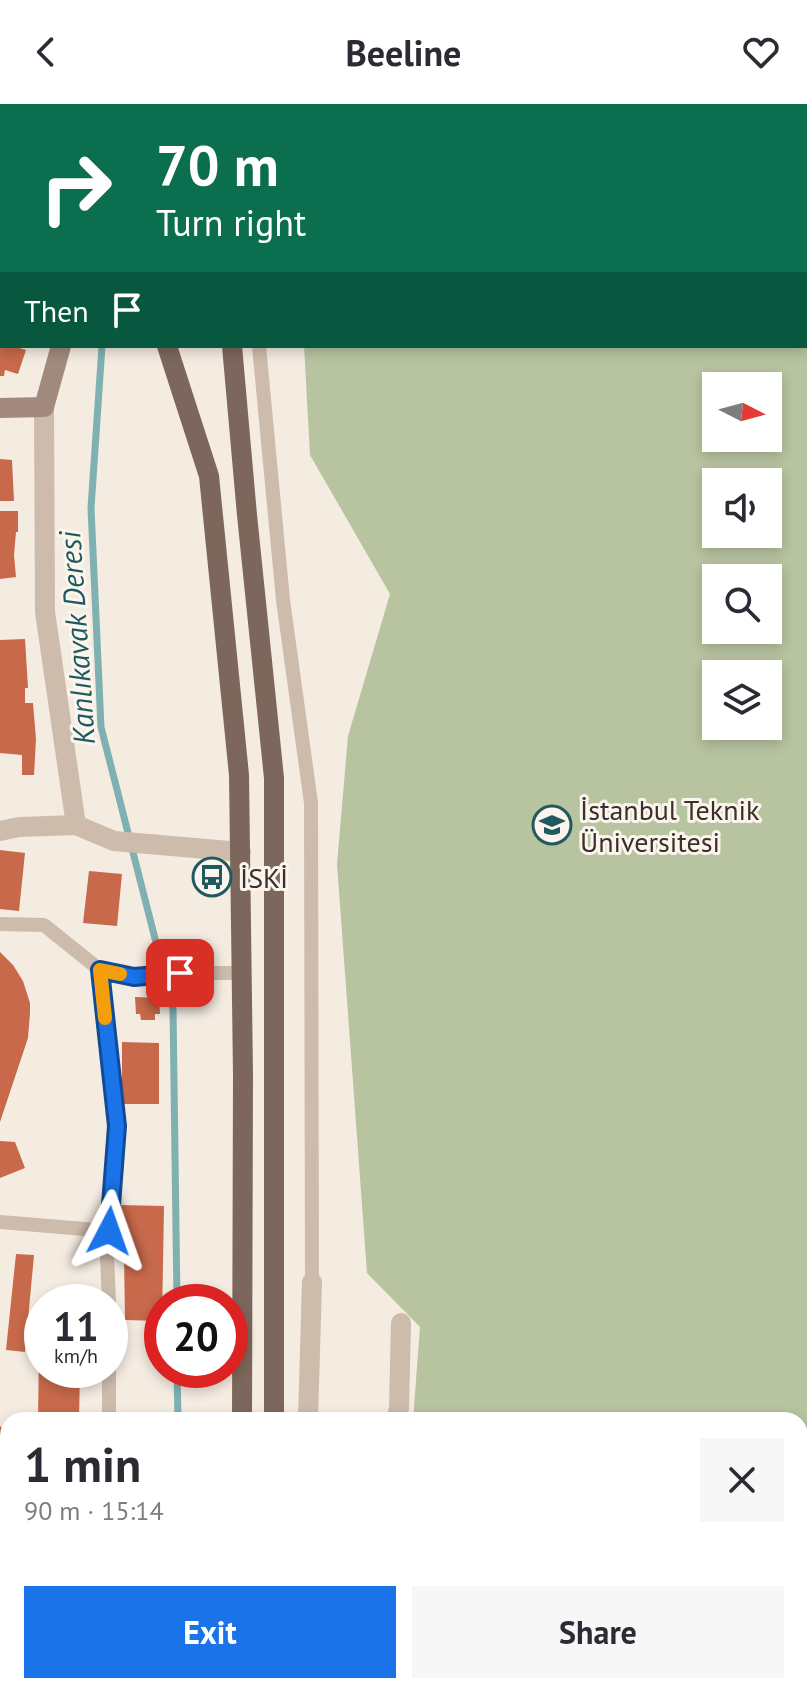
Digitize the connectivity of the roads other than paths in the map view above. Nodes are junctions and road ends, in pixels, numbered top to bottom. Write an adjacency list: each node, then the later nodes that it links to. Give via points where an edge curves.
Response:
1 (60, 348): 5 (street)
2 (168, 348): 10 (main road, via 209,476 239,775)
3 (232, 348): 22 (main road, via 274,778)
4 (259, 348): 16 (lane, via 283,600 311,803)
5 (44, 407): 6 (street); 8 (street, via 45,612)
6 (0, 408)
7 (0, 814): 9 (street)
8 (76, 825): 9 (street); 10 (street, via 114,841)
9 (10, 829)
10 (241, 852): 13 (main road)
11 (0, 924): 12 (lane, via 44,925)
12 (100, 970): 13 (lane, via 134,977); 15 (lane, via 117,1126)
13 (242, 973): 21 (main road)
14 (0, 1222): 15 (lane)
15 (109, 1231): 17 (lane)
16 (312, 1282): 23 (street)
17 (108, 1284)
18 (401, 1323): 24 (street)
19 (109, 1388): 20 (lane)
20 (109, 1412)
21 (242, 1412)
22 (274, 1412)
23 (308, 1412)
24 (398, 1412)

